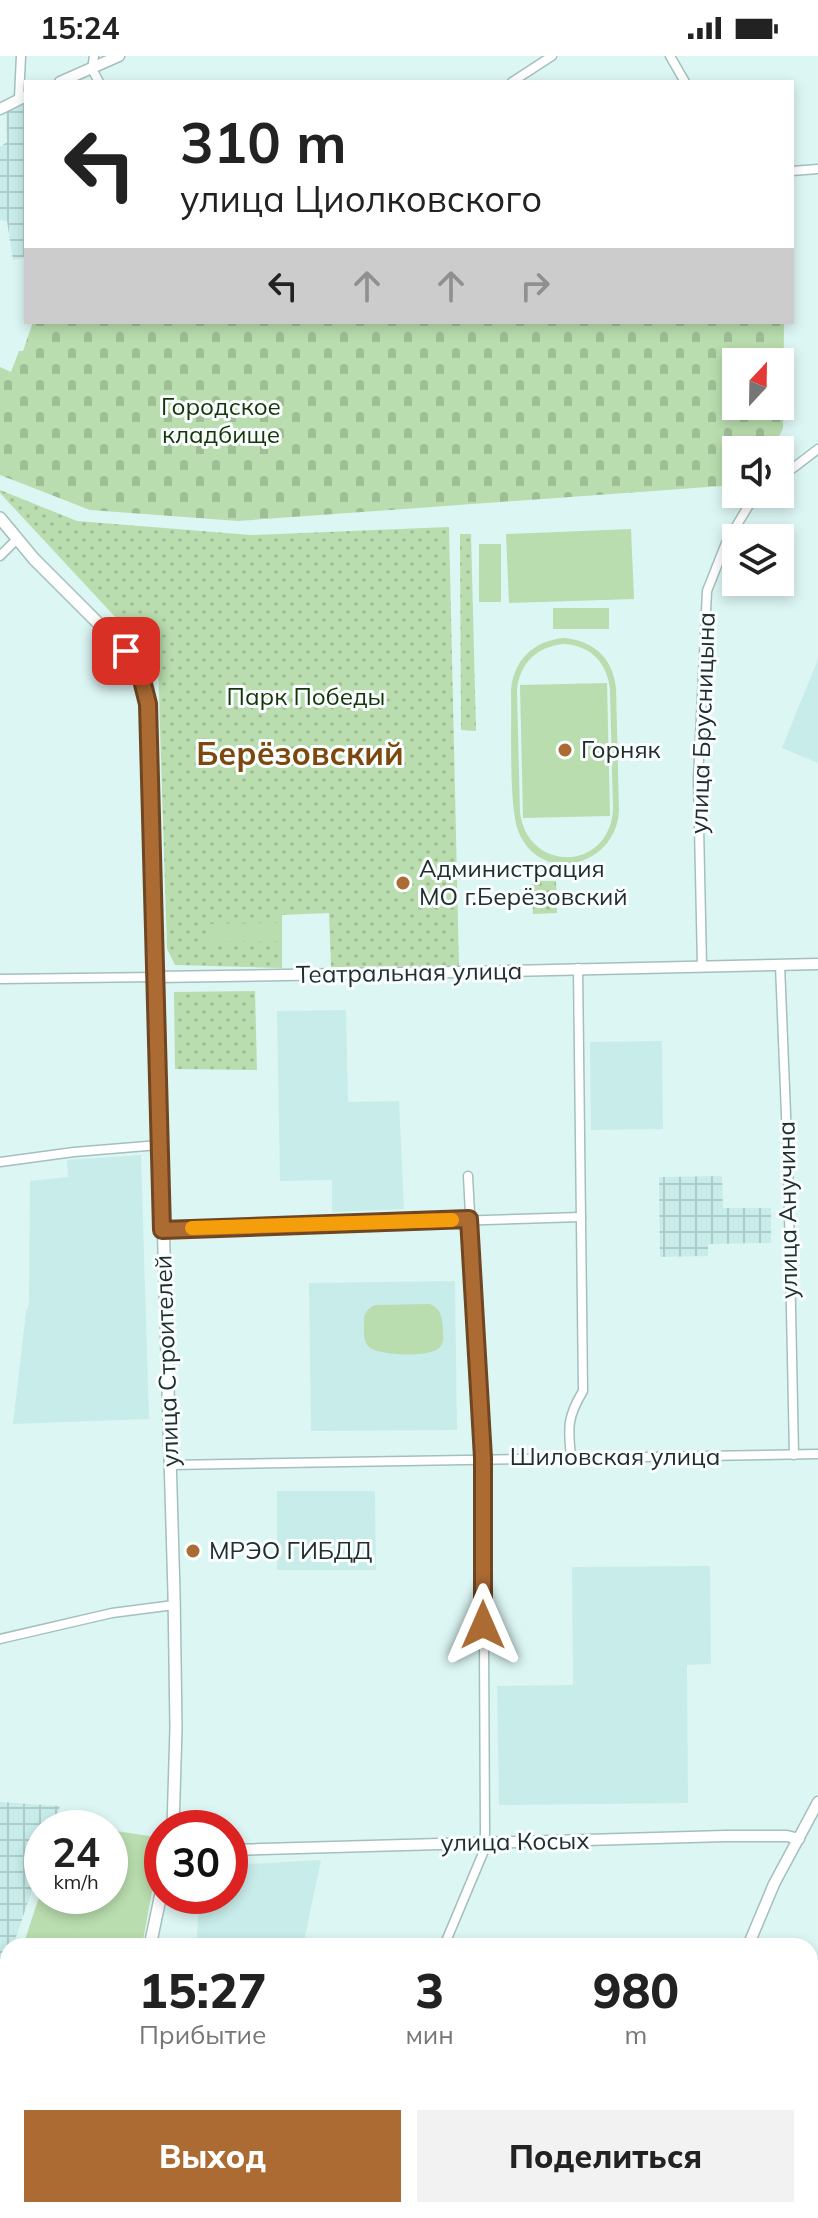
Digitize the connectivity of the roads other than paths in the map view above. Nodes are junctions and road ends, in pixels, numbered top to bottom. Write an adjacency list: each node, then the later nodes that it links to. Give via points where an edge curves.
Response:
1 (21, 56): 11 (street)
2 (94, 56): 6 (street)
3 (119, 56): 6 (street)
4 (552, 56): 9 (street)
5 (670, 56): 10 (street)
6 (92, 69): 7 (street); 8 (street)
7 (65, 80)
8 (98, 80)
9 (515, 80)
10 (684, 80)
11 (23, 97): 12 (street)
12 (0, 109)
13 (818, 169): 14 (street)
14 (794, 171)
15 (818, 449): 16 (street)
16 (794, 467)
17 (747, 508): 23 (street, улица Брусницына, via 707,591 698,779)
18 (0, 518): 19 (main road, улица Строителей)
19 (16, 540): 20 (street); 25 (main road, улица Строителей, via 126,651 145,687)
20 (0, 556)
21 (818, 964): 22 (street, Театральная улица)
22 (780, 965): 23 (street, Театральная улица); 34 (street, улица Анучина)
23 (702, 966): 24 (street, Театральная улица)
24 (578, 968): 25 (street, Театральная улица); 30 (street)
25 (156, 977): 26 (street, Театральная улица); 27 (main road, улица Строителей)
26 (0, 979)
27 (159, 1145): 28 (street); 32 (main road, улица Строителей)
28 (0, 1162)
29 (468, 1176): 31 (street)
30 (581, 1217): 31 (street); 35 (street, via 583,1391 568,1424)
31 (469, 1219): 32 (street); 36 (street)
32 (162, 1230): 37 (main road, улица Строителей)
33 (818, 1454): 34 (street, Шиловская улица)
34 (794, 1455): 35 (street, Шиловская улица)
35 (571, 1457): 36 (street, Шиловская улица)
36 (483, 1458): 37 (street, Шиловская улица); 43 (street)
37 (171, 1465): 38 (main road, улица Строителей)
38 (174, 1605): 39 (street, via 112,1613); 41 (main road, улица Строителей)
39 (0, 1639)
40 (818, 1802): 42 (street)
41 (174, 1810)
42 (799, 1839): 43 (street, улица Косых, via 742,1835); 48 (street)
43 (485, 1842): 44 (street, улица Косых); 47 (street)
44 (248, 1849)
45 (157, 1914): 46 (main road)
46 (152, 1938)
47 (447, 1938)
48 (751, 1938)

